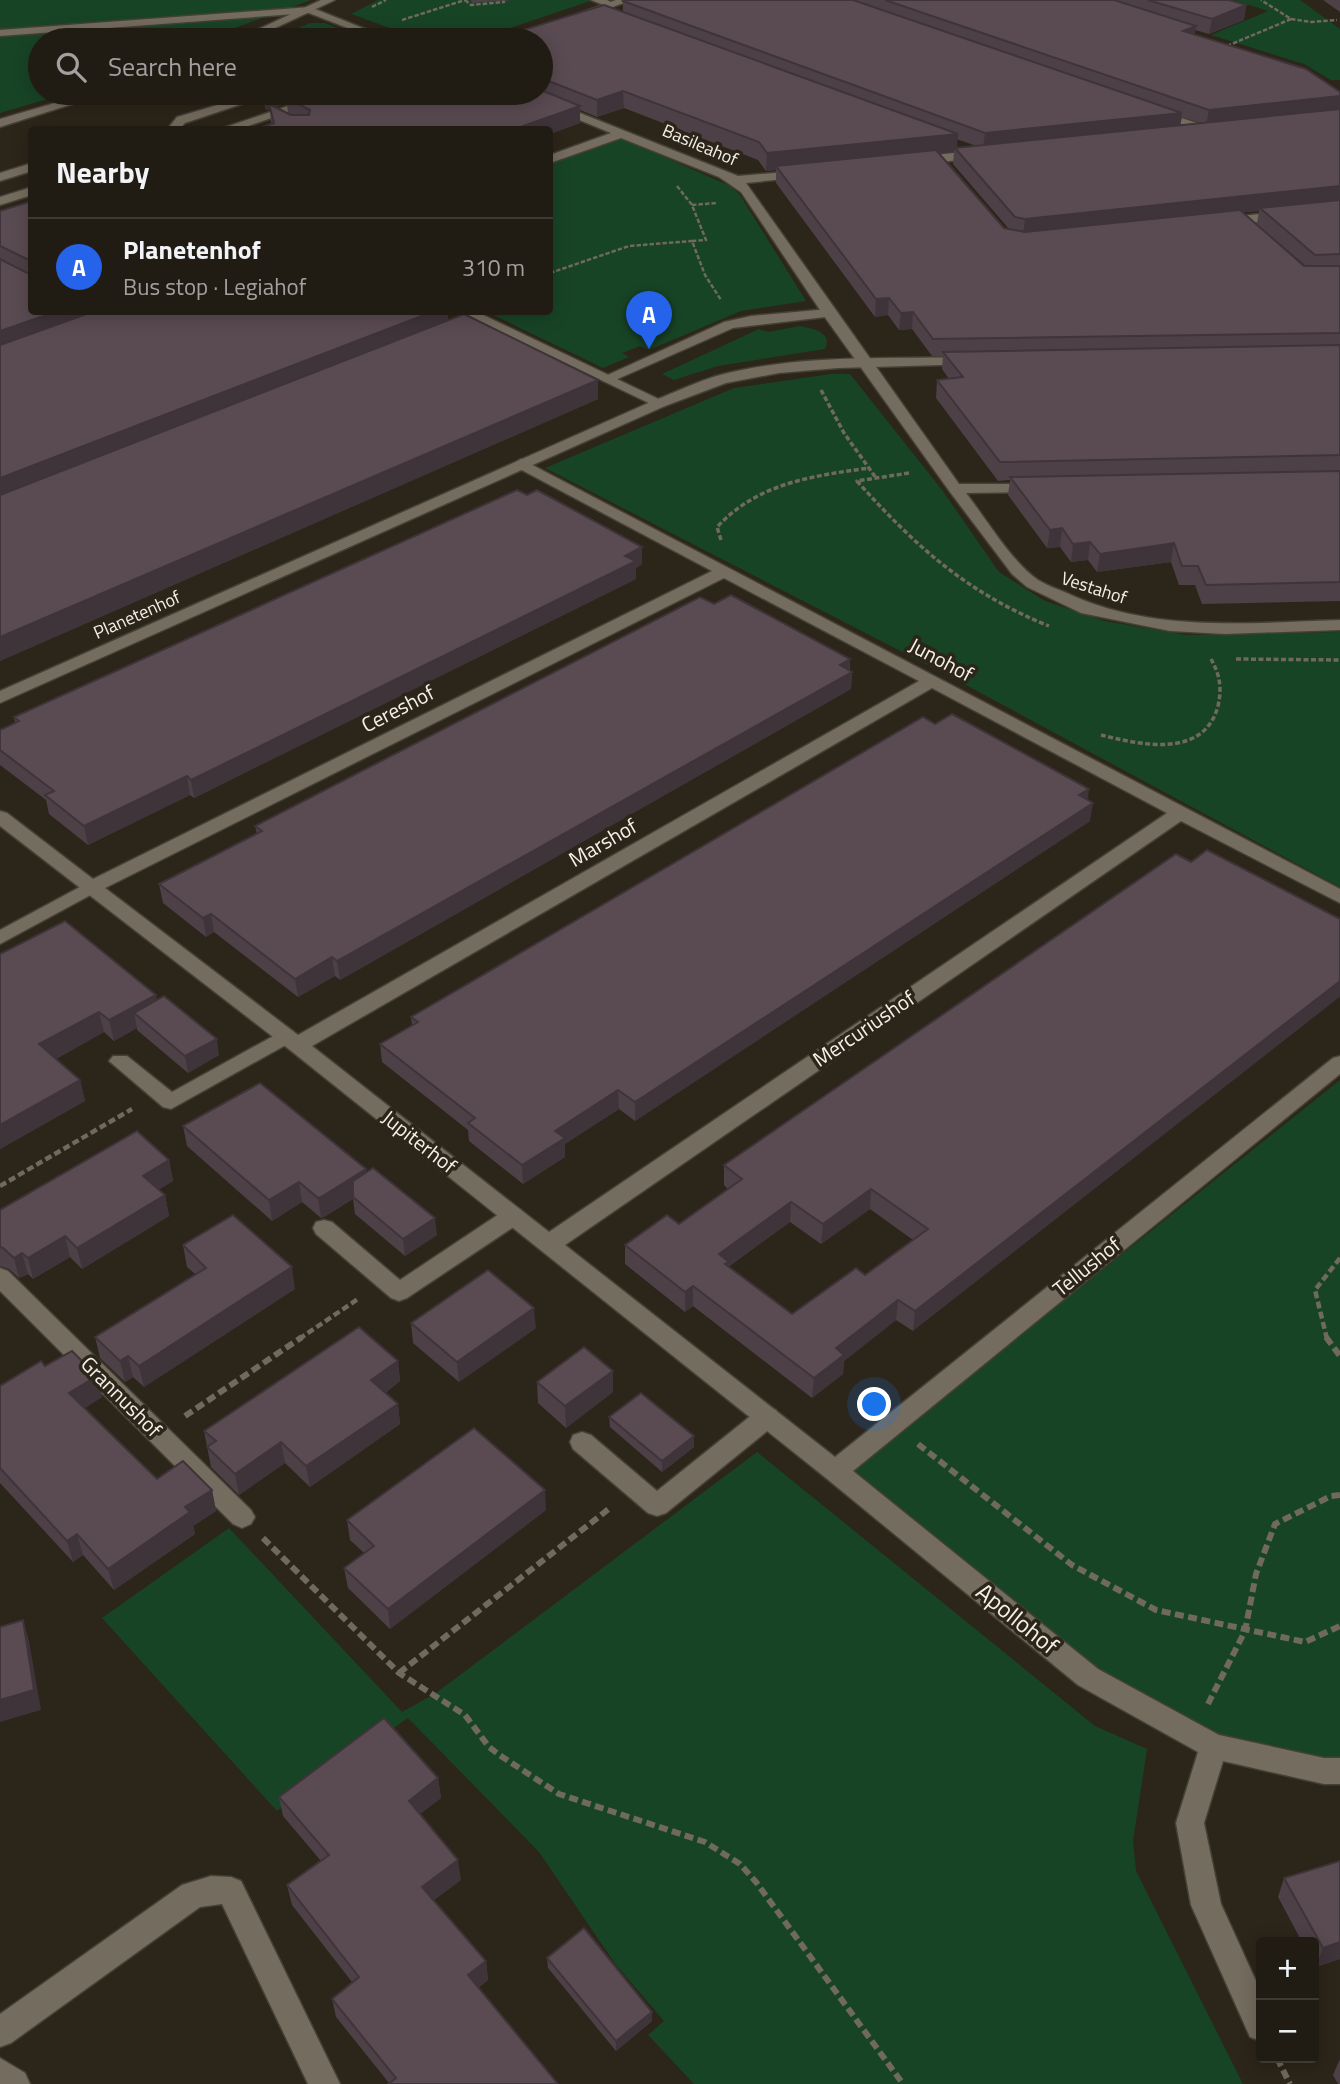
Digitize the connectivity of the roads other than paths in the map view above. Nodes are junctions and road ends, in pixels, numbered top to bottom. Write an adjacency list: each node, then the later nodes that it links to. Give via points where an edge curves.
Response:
1 (330, 0): 4 (street)
2 (627, 0): 3 (street)
3 (595, 5): 5 (street); 6 (street)
4 (310, 10): 7 (street); 8 (street); 9 (street)
5 (571, 18)
6 (621, 20)
7 (67, 28)
8 (269, 28)
9 (356, 28)
10 (28, 31): 11 (street)
11 (0, 33)
12 (61, 105): 18 (street)
13 (230, 105): 20 (street, via 181,120)
14 (299, 105): 17 (street)
15 (551, 105): 22 (street, Basileahof)
16 (1139, 108): 23 (street, via 1214,131)
17 (271, 114): 19 (street); 21 (street)
18 (0, 123)
19 (294, 124)
20 (176, 126)
21 (235, 126)
22 (623, 133): 25 (street); 30 (street, Basileahof)
23 (1182, 134)
24 (958, 145): 26 (street, via 990,153 943,164)
25 (553, 158)
26 (898, 163)
27 (28, 168): 29 (street)
28 (817, 172): 30 (street)
29 (0, 177)
30 (736, 180): 37 (street, Basileahof)
31 (28, 192): 32 (street)
32 (0, 201)
33 (1340, 209): 34 (street)
34 (1243, 220): 35 (street); 36 (street)
35 (1216, 223)
36 (1262, 237)
37 (829, 313): 39 (street); 43 (street, Basileahof)
38 (473, 315): 40 (street)
39 (775, 317): 44 (street, via 729,325); 45 (street)
40 (481, 319): 41 (street); 44 (street)
41 (455, 329)
42 (987, 361): 43 (street, Planetenhof)
43 (864, 363): 46 (street, Planetenhof, via 723,379); 49 (street, Vestahof)
44 (608, 378): 45 (street)
45 (625, 386): 46 (street)
46 (660, 403): 47 (street, Planetenhof)
47 (521, 464): 50 (street, Junohof); 53 (street, Planetenhof)
48 (1051, 487): 49 (street)
49 (955, 489): 51 (street, Vestahof, via 1017,571 1043,590 1087,610 1187,628)
50 (725, 571): 52 (street, Junohof); 56 (street, Cereshof)
51 (1340, 625)
52 (932, 681): 54 (street, Junohof); 59 (street, Marshof)
53 (0, 698)
54 (1180, 813): 57 (street, Junohof); 64 (street, Mercuriushof)
55 (0, 817): 56 (street, Jupiterhof)
56 (92, 887): 58 (street, Cereshof); 59 (street, Jupiterhof)
57 (1340, 897)
58 (0, 938)
59 (292, 1041): 60 (street, Marshof, via 171,1102); 62 (street, Jupiterhof)
60 (120, 1061)
61 (1340, 1063): 68 (street, Tellushof)
62 (513, 1216): 63 (street, via 400,1292); 64 (street, Jupiterhof)
63 (324, 1228)
64 (549, 1244): 66 (street, Jupiterhof)
65 (0, 1277): 69 (street, Grannushof)
66 (766, 1417): 67 (street, via 657,1506); 68 (street, Jupiterhof)
67 (582, 1442)
68 (835, 1471): 70 (street, Apollohof, via 1088,1677)
69 (242, 1517)
70 (1204, 1741): 71 (street, Apollohof); 72 (street, via 1190,1823 1206,1905)
71 (1340, 1771)
72 (1256, 2014)
73 (0, 2032): 76 (street, via 192,1895 211,1889 231,1891)
74 (0, 2074): 75 (street)
75 (15, 2084)
76 (324, 2084)

